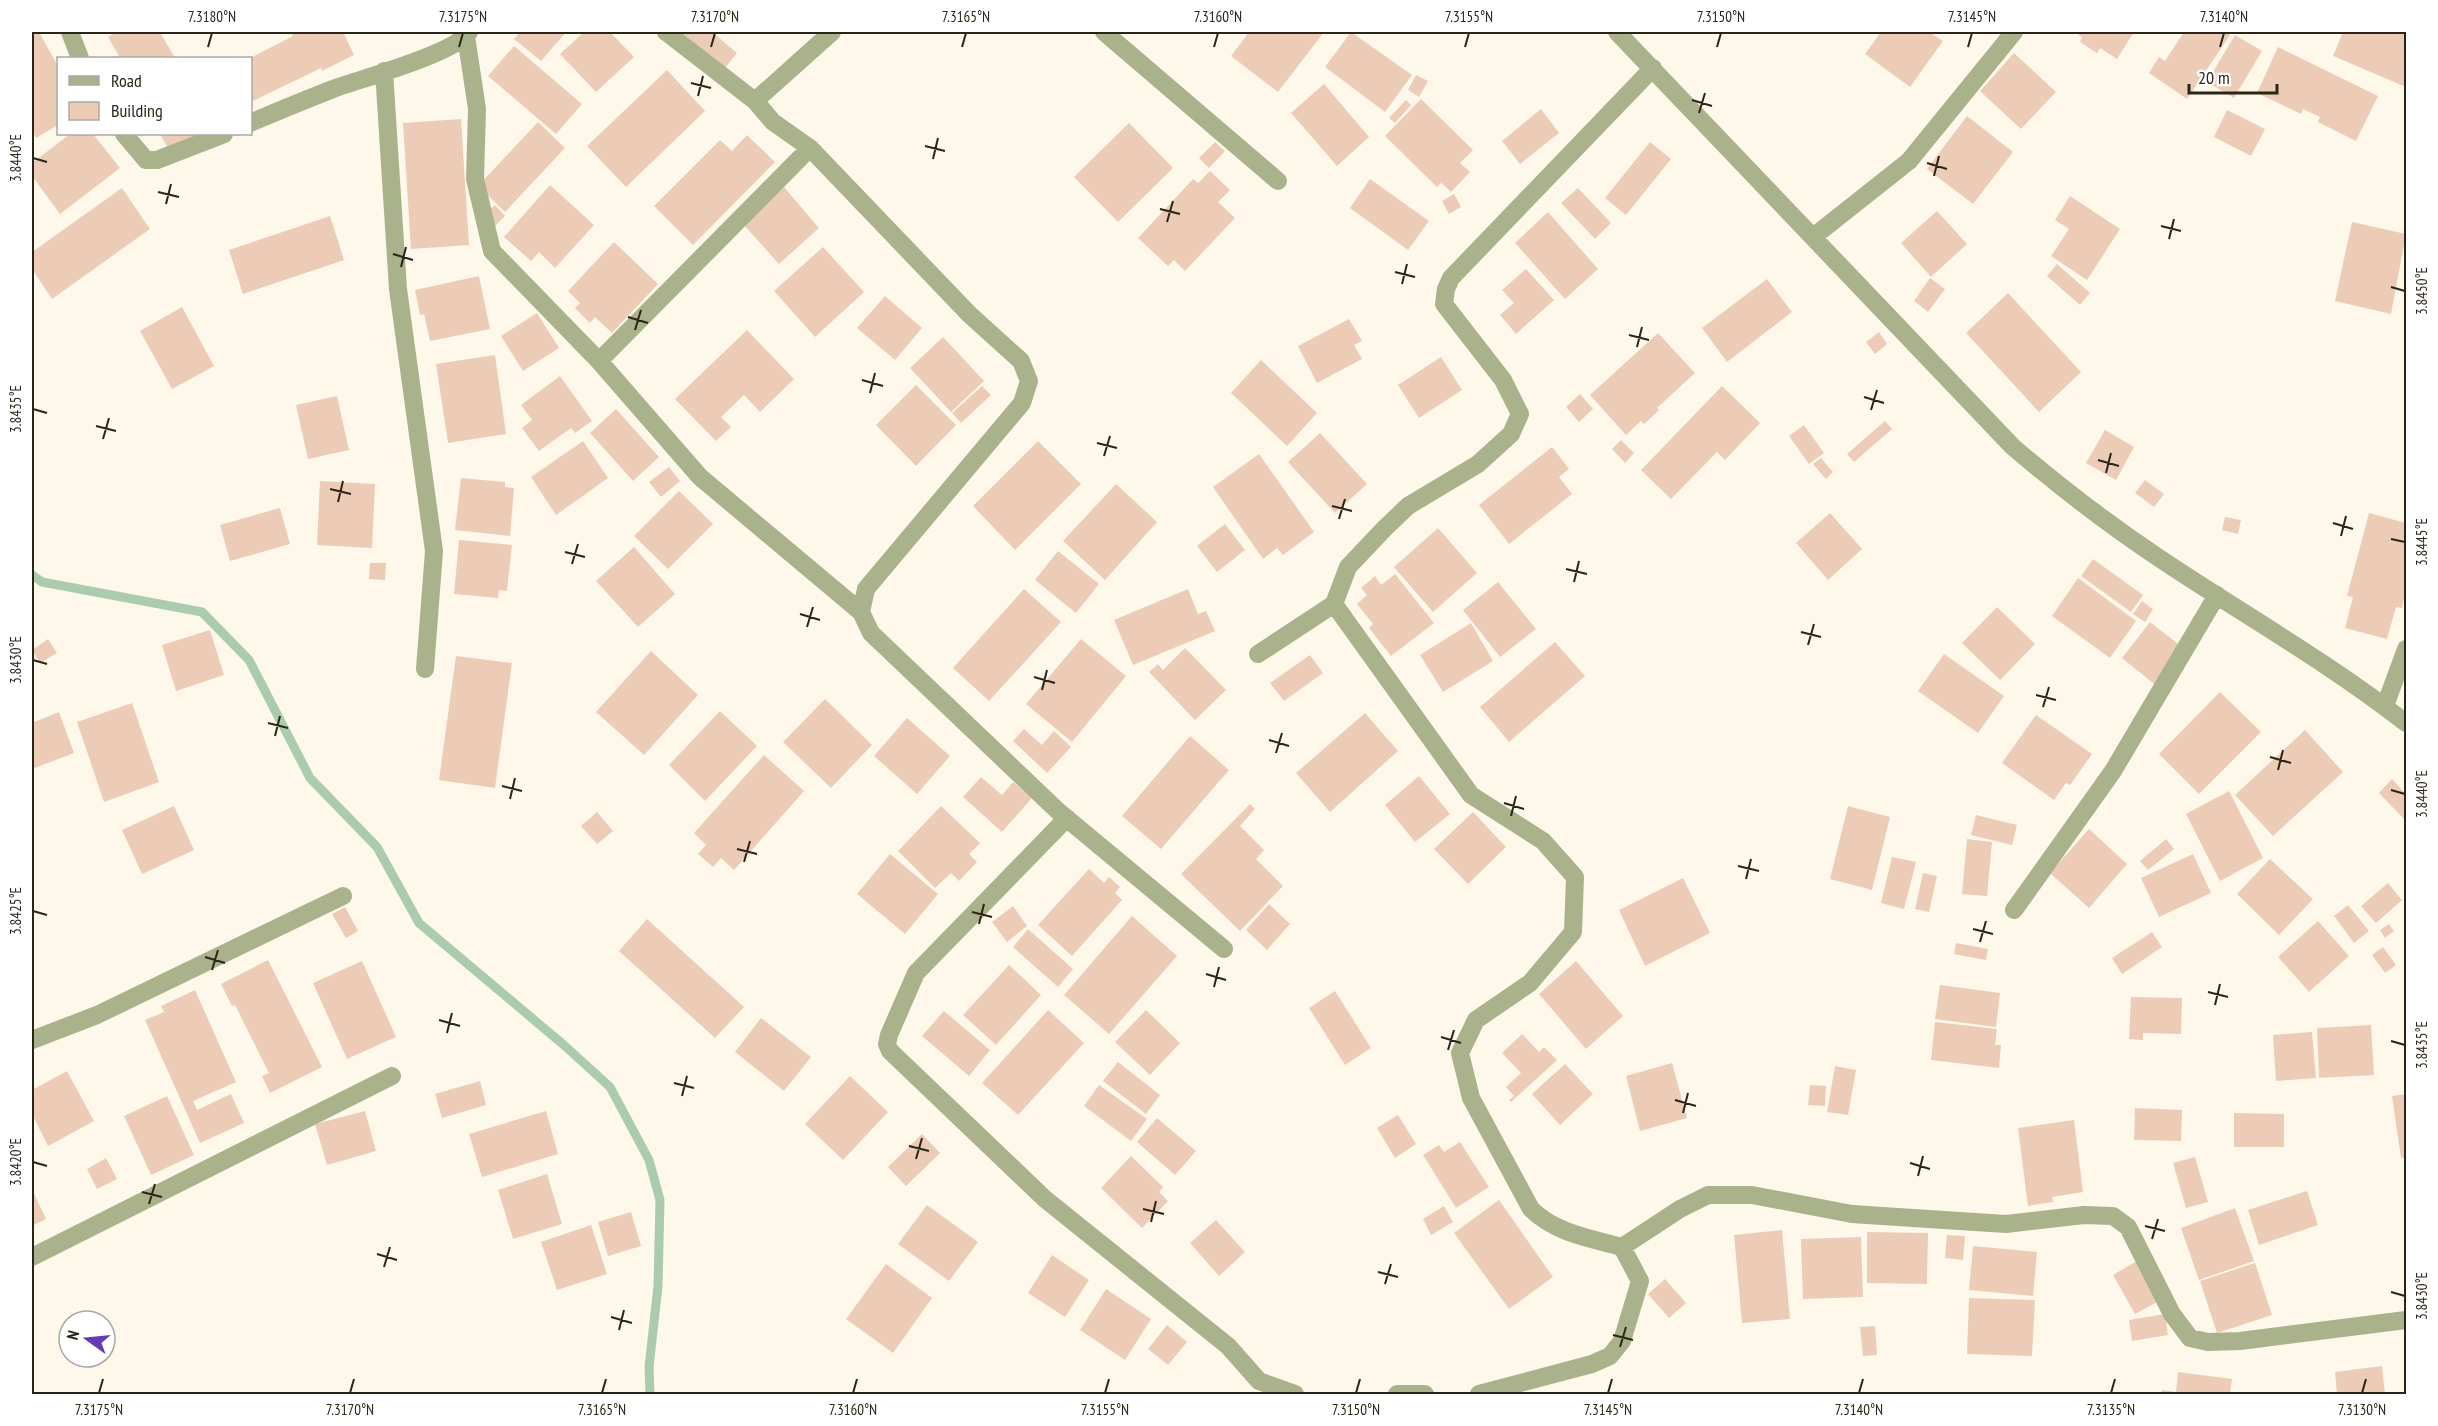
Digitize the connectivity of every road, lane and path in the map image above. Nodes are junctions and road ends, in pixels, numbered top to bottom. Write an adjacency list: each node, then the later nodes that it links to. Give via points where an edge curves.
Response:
1 (70, 32): 8 (street)
2 (666, 32): 11 (street)
3 (832, 32): 11 (street)
4 (1104, 32): 16 (street)
5 (1617, 32): 9 (street)
6 (2014, 32): 17 (street, via 1909,161)
7 (467, 34): 10 (street, via 443,50); 18 (street, via 477,109 476,179 492,251)
8 (80, 57)
9 (1653, 68): 17 (street); 20 (street, via 1451,278 1444,304 1503,380 1520,414 1511,434 1478,464 1408,506 1384,529 1348,567)
10 (384, 71): 12 (street); 24 (street, via 398,289 434,551)
11 (755, 101): 15 (street, via 773,122)
12 (252, 122)
13 (125, 135): 14 (street, via 146,159 157,160)
14 (221, 135)
15 (810, 148): 18 (street); 21 (street, via 969,314 1021,361 1029,381 1022,403 866,589)
16 (1278, 181)
17 (1812, 237): 19 (street, via 2013,447 2059,487)
18 (599, 361): 21 (street, via 700,477)
19 (2217, 596): 25 (street); 29 (street, via 2113,771)
20 (1334, 604): 23 (street); 33 (street, via 1471,795 1543,841 1575,876 1573,932 1530,983 1476,1020 1460,1053 1471,1098 1532,1209 1540,1218 1568,1232)
21 (861, 612): 27 (street, via 871,633)
22 (2406, 649): 25 (street)
23 (1258, 654)
24 (425, 669)
25 (2385, 706): 26 (street)
26 (2406, 723)
27 (1067, 818): 30 (street); 36 (street, via 916,973 889,1035 890,1052 1045,1198 1228,1346 1259,1381)
28 (343, 896): 31 (street, via 97,1015)
29 (2014, 910)
30 (1224, 949)
31 (32, 1040)
32 (392, 1076): 34 (street)
33 (1622, 1247): 35 (street, via 1708,1195 1752,1195 1852,1214 2006,1224 2084,1215 2113,1216 2128,1227 2172,1314 2190,1338 2241,1341); 39 (street, via 1640,1281 1622,1341 1610,1356)
34 (32, 1257)
35 (2406, 1320)
36 (1295, 1395)
37 (1397, 1395): 38 (street)
38 (1425, 1395)
39 (1479, 1395)

